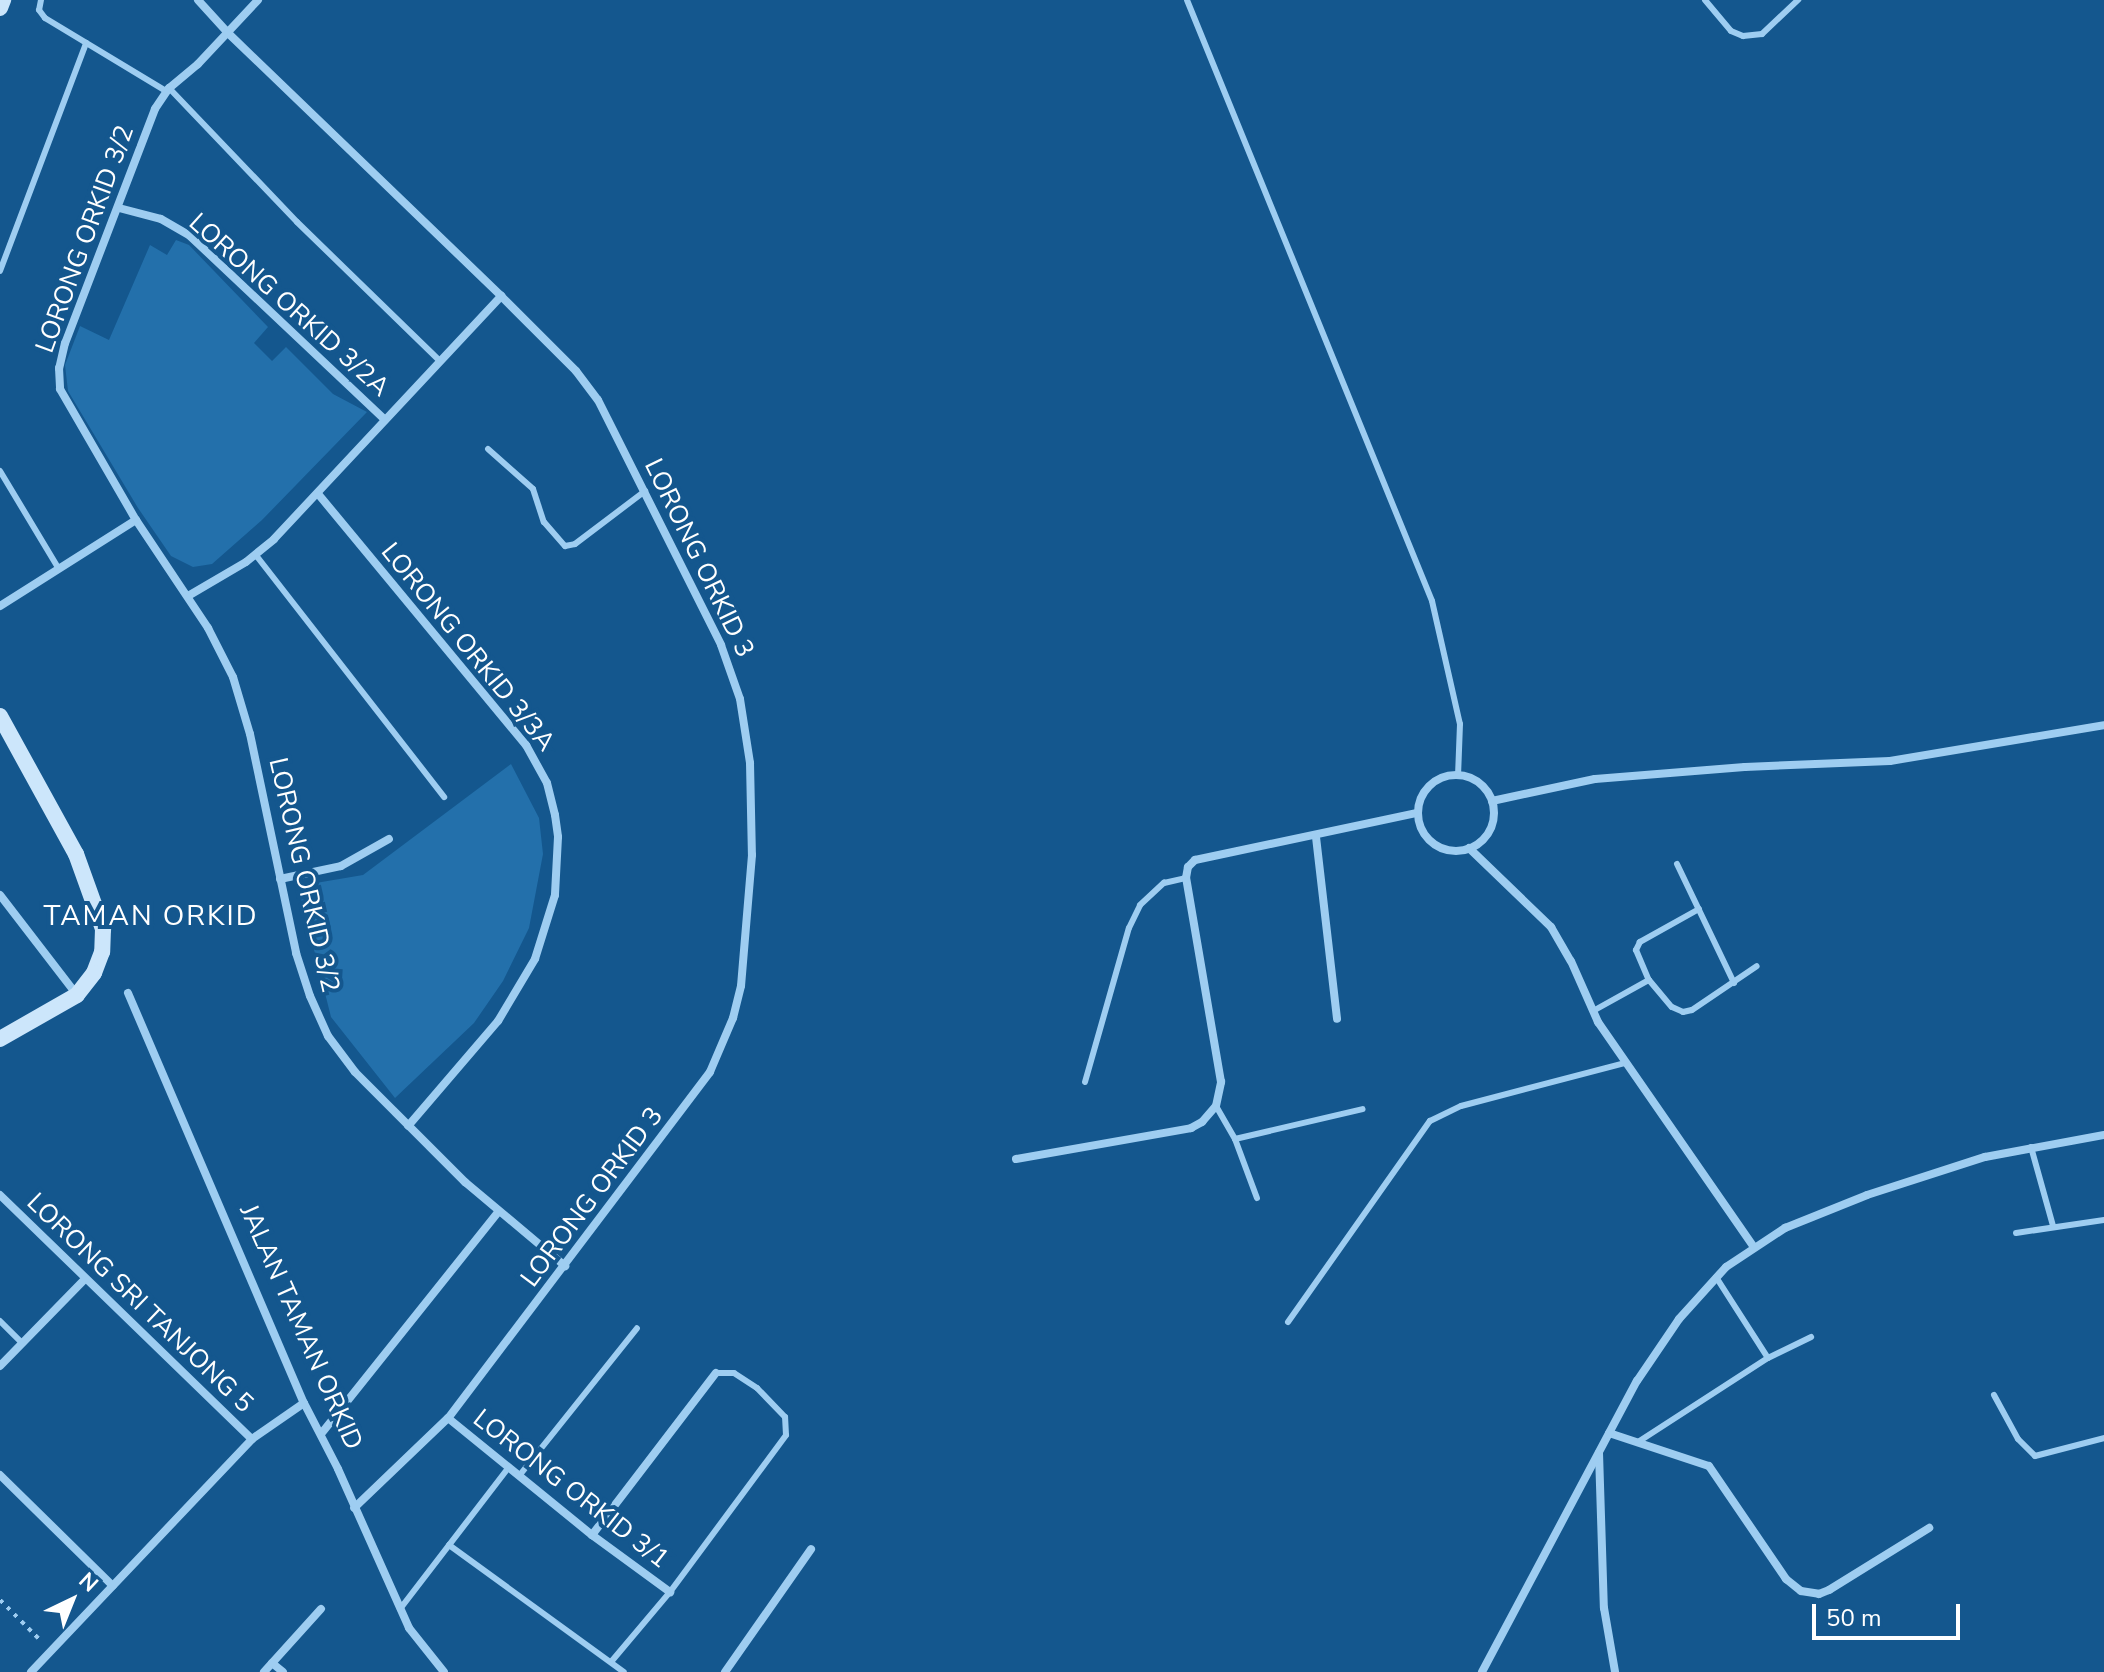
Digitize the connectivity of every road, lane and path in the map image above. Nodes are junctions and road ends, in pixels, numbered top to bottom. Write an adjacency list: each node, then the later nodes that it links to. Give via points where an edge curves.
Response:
1 (3, 0): 8 (main road)
2 (41, 0): 10 (lane, via 39,10 45,18)
3 (198, 0): 9 (street, LORONG ORKID 3)
4 (258, 0): 9 (street, LORONG ORKID 3/2)
5 (1187, 0): 28 (lane, via 1432,601 1460,724)
6 (1705, 0): 7 (lane, via 1731,31 1743,36 1762,34)
7 (1798, 0)
8 (0, 8)
9 (228, 33): 11 (street, LORONG ORKID 3/2); 14 (street, LORONG ORKID 3)
10 (86, 43): 11 (lane); 13 (lane)
11 (168, 90): 12 (street, LORONG ORKID 3/2, via 144,130); 15 (lane)
12 (119, 208): 16 (street, LORONG ORKID 3/2A, via 161,219 190,236); 21 (street, LORONG ORKID 3/2, via 65,343 58,379)
13 (0, 271)
14 (501, 296): 15 (street); 19 (street, LORONG ORKID 3, via 593,393)
15 (440, 361): 16 (street)
16 (385, 420): 20 (street)
17 (488, 449): 19 (lane, via 533,489 544,522 565,546 575,544)
18 (0, 471): 23 (lane)
19 (645, 491): 64 (street, LORONG ORKID 3, via 721,645 746,726 753,802 741,986 733,1018 703,1083)
20 (319, 495): 22 (street); 52 (street, LORONG ORKID 3/3A, via 526,745 547,783 555,815 555,895 535,959 498,1021)
21 (136, 520): 23 (street); 24 (street, LORONG ORKID 3/2)
22 (255, 554): 24 (street); 29 (lane)
23 (59, 569): 25 (street)
24 (188, 596): 37 (street, LORONG ORKID 3/2, via 221,651 242,703)
25 (0, 606)
26 (0, 716): 44 (main road, via 49,801 94,896 103,929 102,952)
27 (2104, 725): 30 (street, via 1890,761 1595,779)
28 (1458, 775): 30 (street, via 1479,783); 31 (street, via 1434,782 1419,801)
29 (444, 797)
30 (1492, 801): 34 (street, via 1490,829)
31 (1417, 813): 32 (street); 34 (street, via 1425,836 1435,844 1458,851)
32 (1316, 837): 36 (street, via 1203,855 1188,867); 46 (street)
33 (389, 839): 37 (street, via 341,866)
34 (1469, 848): 45 (street, via 1551,927)
35 (1677, 864): 39 (lane)
36 (1186, 878): 49 (lane, via 1164,883 1140,905); 50 (street, via 1221,1082)
37 (280, 879): 52 (street, LORONG ORKID 3/2, via 296,953 319,1018 355,1072)
38 (0, 895): 44 (street)
39 (1699, 909): 41 (lane, via 1640,942 1636,950); 42 (lane)
40 (1757, 966): 42 (lane)
41 (1649, 980): 42 (lane, via 1683,1012); 45 (lane)
42 (1734, 983)
43 (128, 993): 76 (street, JALAN TAMAN ORKID)
44 (77, 995): 47 (main road)
45 (1593, 1011): 48 (street)
46 (1337, 1019)
47 (0, 1039)
48 (1625, 1063): 63 (street); 68 (lane, via 1461,1106 1430,1121)
49 (1085, 1082)
50 (1216, 1106): 54 (lane); 56 (street, via 1191,1128)
51 (1363, 1109): 54 (lane)
52 (408, 1126): 59 (street, LORONG ORKID 3/2)
53 (2104, 1135): 55 (street)
54 (1235, 1139): 58 (lane)
55 (2031, 1147): 61 (lane); 63 (street, via 1958,1164 1867,1195 1785,1228)
56 (1016, 1159)
57 (0, 1195): 66 (street, LORONG SRI TANJONG 5)
58 (1257, 1198)
59 (498, 1212): 64 (street, LORONG ORKID 3/2); 79 (street)
60 (2104, 1220): 61 (lane)
61 (2053, 1226): 62 (lane)
62 (2016, 1233)
63 (1754, 1247): 65 (street)
64 (565, 1266): 77 (street, LORONG ORKID 3)
65 (1716, 1277): 72 (lane); 78 (street, via 1660,1346)
66 (85, 1279): 71 (street); 81 (street, LORONG SRI TANJONG 5)
67 (0, 1321): 71 (lane)
68 (1288, 1322)
69 (637, 1328): 86 (lane)
70 (1811, 1337): 72 (lane)
71 (22, 1343): 73 (street)
72 (1768, 1358): 82 (lane)
73 (0, 1366)
74 (716, 1373): 89 (street); 93 (lane, via 734,1373 757,1388 785,1417 786,1435)
75 (1994, 1395): 80 (lane, via 2018,1439 2035,1456)
76 (304, 1403): 79 (street, JALAN TAMAN ORKID); 81 (street)
77 (448, 1418): 84 (street, LORONG ORKID 3/1); 87 (street, LORONG ORKID 3)
78 (1609, 1433): 82 (street); 83 (street)
79 (321, 1434): 87 (street, JALAN TAMAN ORKID)
80 (2104, 1438)
81 (252, 1439): 92 (street)
82 (1638, 1442): 88 (street, via 1709,1466 1786,1579 1801,1591 1829,1590)
83 (1599, 1452): 106 (street); 107 (street, via 1604,1608)
84 (509, 1467): 86 (street, LORONG ORKID 3/1); 90 (lane)
85 (0, 1475): 92 (street)
86 (519, 1476): 89 (street, LORONG ORKID 3/1)
87 (354, 1508): 96 (street, JALAN TAMAN ORKID)
88 (1929, 1528)
89 (592, 1535): 93 (street, LORONG ORKID 3/1)
90 (449, 1545): 96 (lane); 98 (lane)
91 (811, 1549): 105 (street)
92 (113, 1586): 97 (street)
93 (670, 1592): 98 (lane)
94 (0, 1600): 97 (path)
95 (321, 1609): 99 (street)
96 (400, 1609): 103 (street, JALAN TAMAN ORKID)
97 (51, 1651): 100 (street)
98 (611, 1662): 104 (lane)
99 (272, 1663): 101 (street); 102 (street)
100 (33, 1671)
101 (264, 1672)
102 (283, 1672)
103 (444, 1672)
104 (624, 1672)
105 (725, 1672)
106 (1482, 1672)
107 (1615, 1672)

